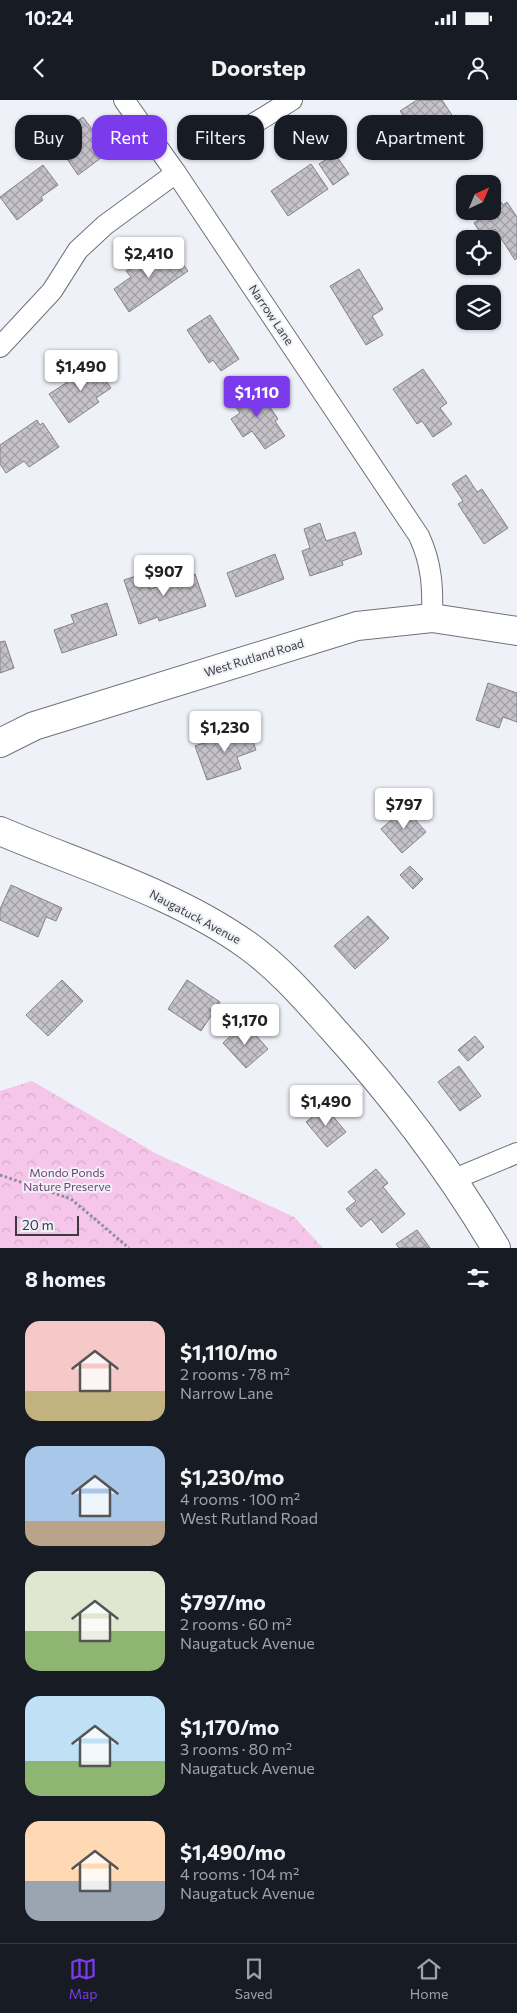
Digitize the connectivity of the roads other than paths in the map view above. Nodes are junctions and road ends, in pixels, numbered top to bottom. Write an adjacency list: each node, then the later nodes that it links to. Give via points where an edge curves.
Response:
1 (124, 100): 4 (street, Narrow Lane)
2 (292, 100): 3 (street)
3 (264, 117)
4 (176, 173): 5 (street, via 105,225 78,250 52,290); 6 (street, Narrow Lane, via 419,536 432,571)
5 (0, 347)
6 (432, 618): 7 (main road, West Rutland Road); 8 (main road, West Rutland Road, via 357,626 34,726)
7 (517, 632)
8 (0, 743)
9 (0, 831): 11 (main road, Naugatuck Avenue, via 182,908 246,945 283,976 352,1051 406,1116)
10 (517, 1153): 11 (street)
11 (452, 1180): 12 (main road, Naugatuck Avenue)
12 (496, 1248)

